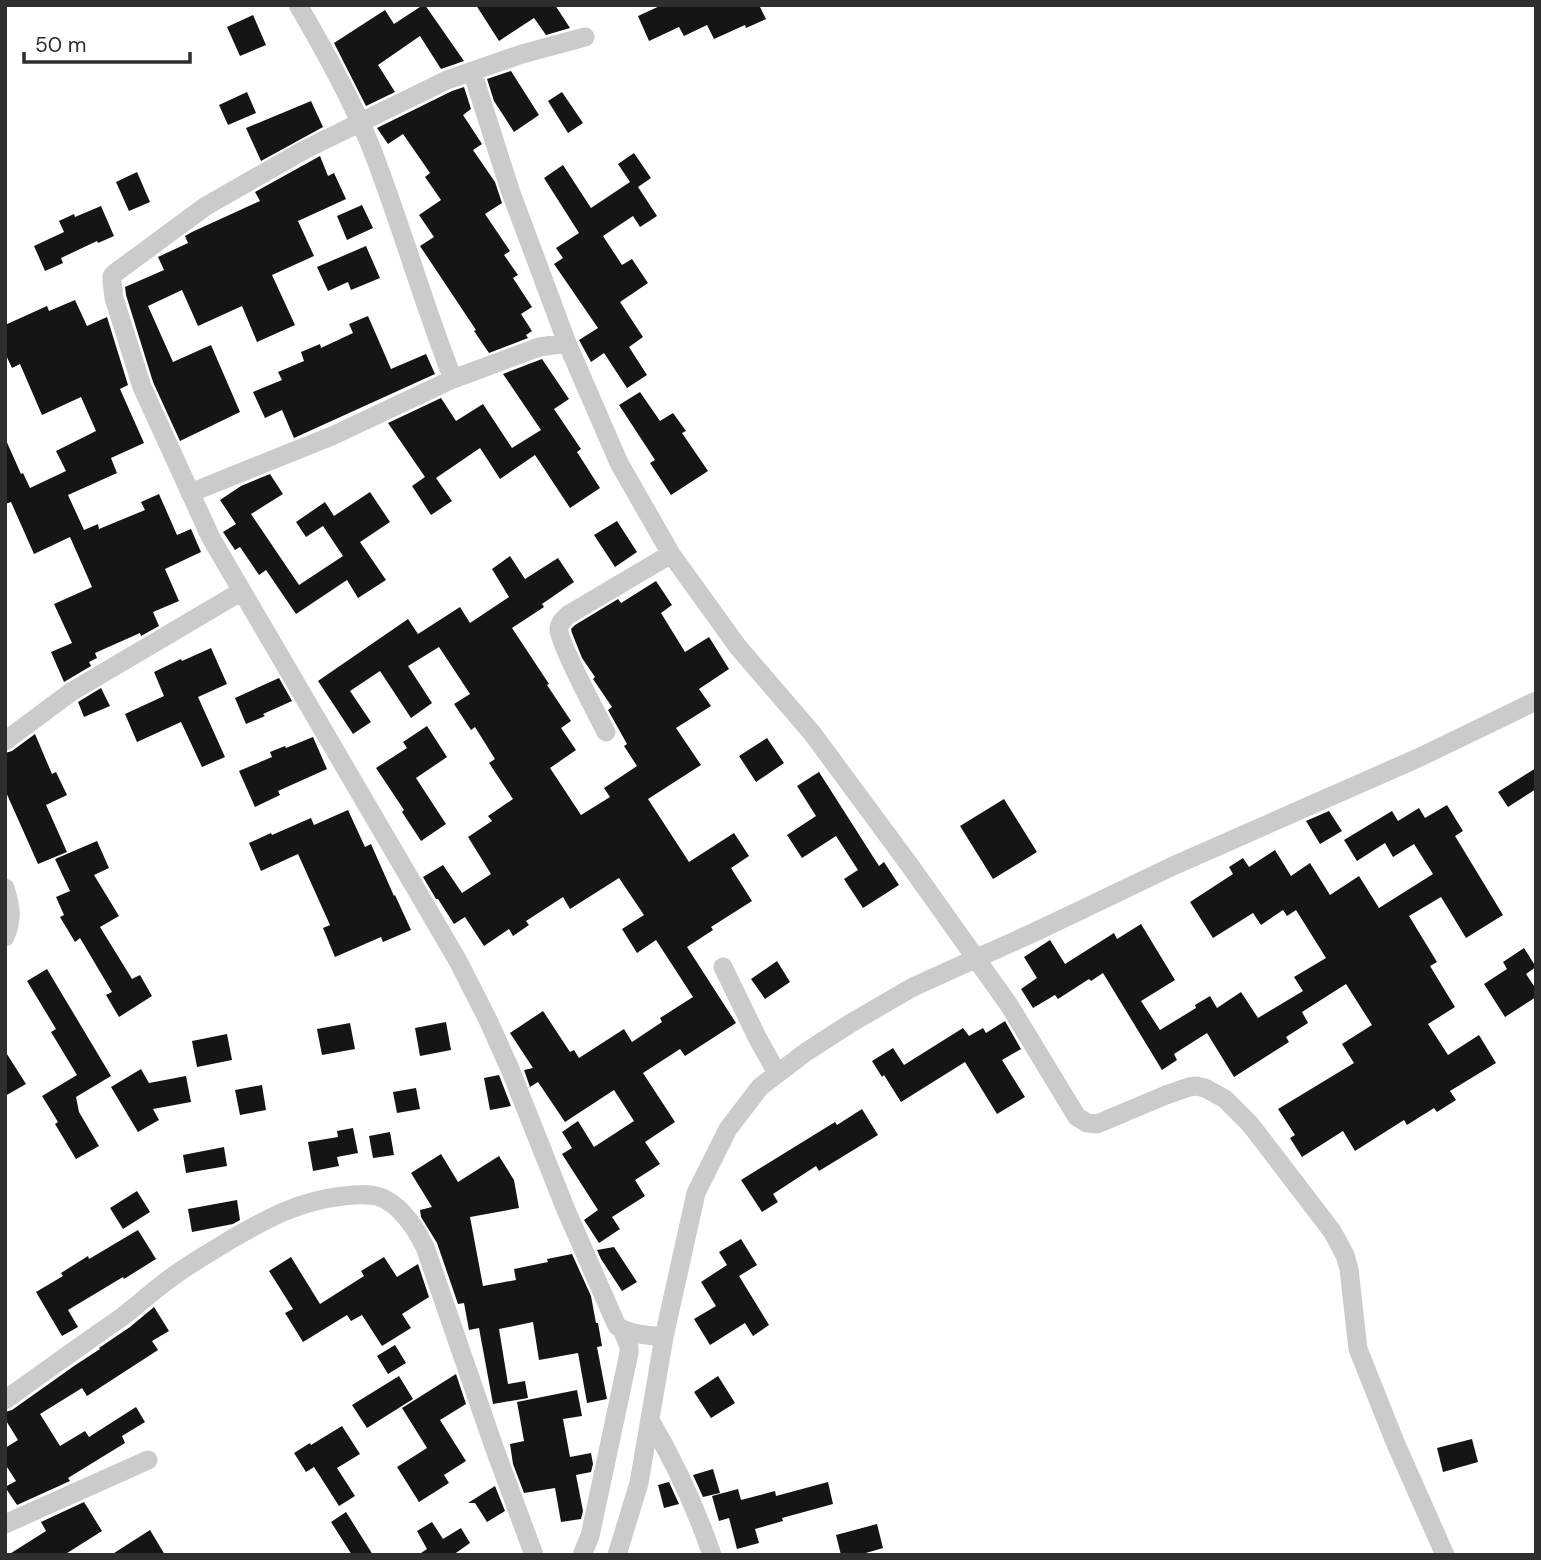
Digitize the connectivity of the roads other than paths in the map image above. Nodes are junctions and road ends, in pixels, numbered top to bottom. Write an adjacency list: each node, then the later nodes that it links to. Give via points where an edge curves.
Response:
1 (298, 5): 4 (street)
2 (585, 37): 3 (street)
3 (472, 71): 4 (street); 5 (street)
4 (360, 122): 6 (street); 7 (street, via 206,206 113,276 114,298 142,387)
5 (567, 343): 6 (street, via 539,347); 8 (street, via 619,463)
6 (453, 379): 7 (street, via 332,436)
7 (190, 493): 9 (street)
8 (671, 554): 11 (street, via 560,624 565,648); 15 (street, via 738,647 812,733)
9 (242, 592): 12 (street, via 71,692); 18 (street, via 458,961 488,1020 617,1326)
10 (1536, 701): 15 (street, via 1418,758)
11 (606, 732)
12 (5, 741)
13 (5, 888): 14 (street, via 11,908)
14 (5, 937)
15 (972, 954): 17 (street); 28 (street, via 1081,1120 1097,1124 1196,1087 1225,1099 1250,1124 1342,1248 1349,1269 1358,1349)
16 (723, 967): 17 (street)
17 (776, 1069): 19 (street, via 728,1129 696,1193)
18 (630, 1331): 19 (street); 25 (street, via 590,1536)
19 (662, 1336): 21 (street)
20 (5, 1400): 24 (street, via 171,1278 267,1218 307,1203 378,1196 399,1210 425,1247)
21 (650, 1420): 26 (street, via 639,1483); 27 (street, via 671,1456)
22 (148, 1460): 23 (street)
23 (5, 1524)
24 (534, 1555)
25 (582, 1555)
26 (617, 1555)
27 (712, 1555)
28 (1445, 1555)

